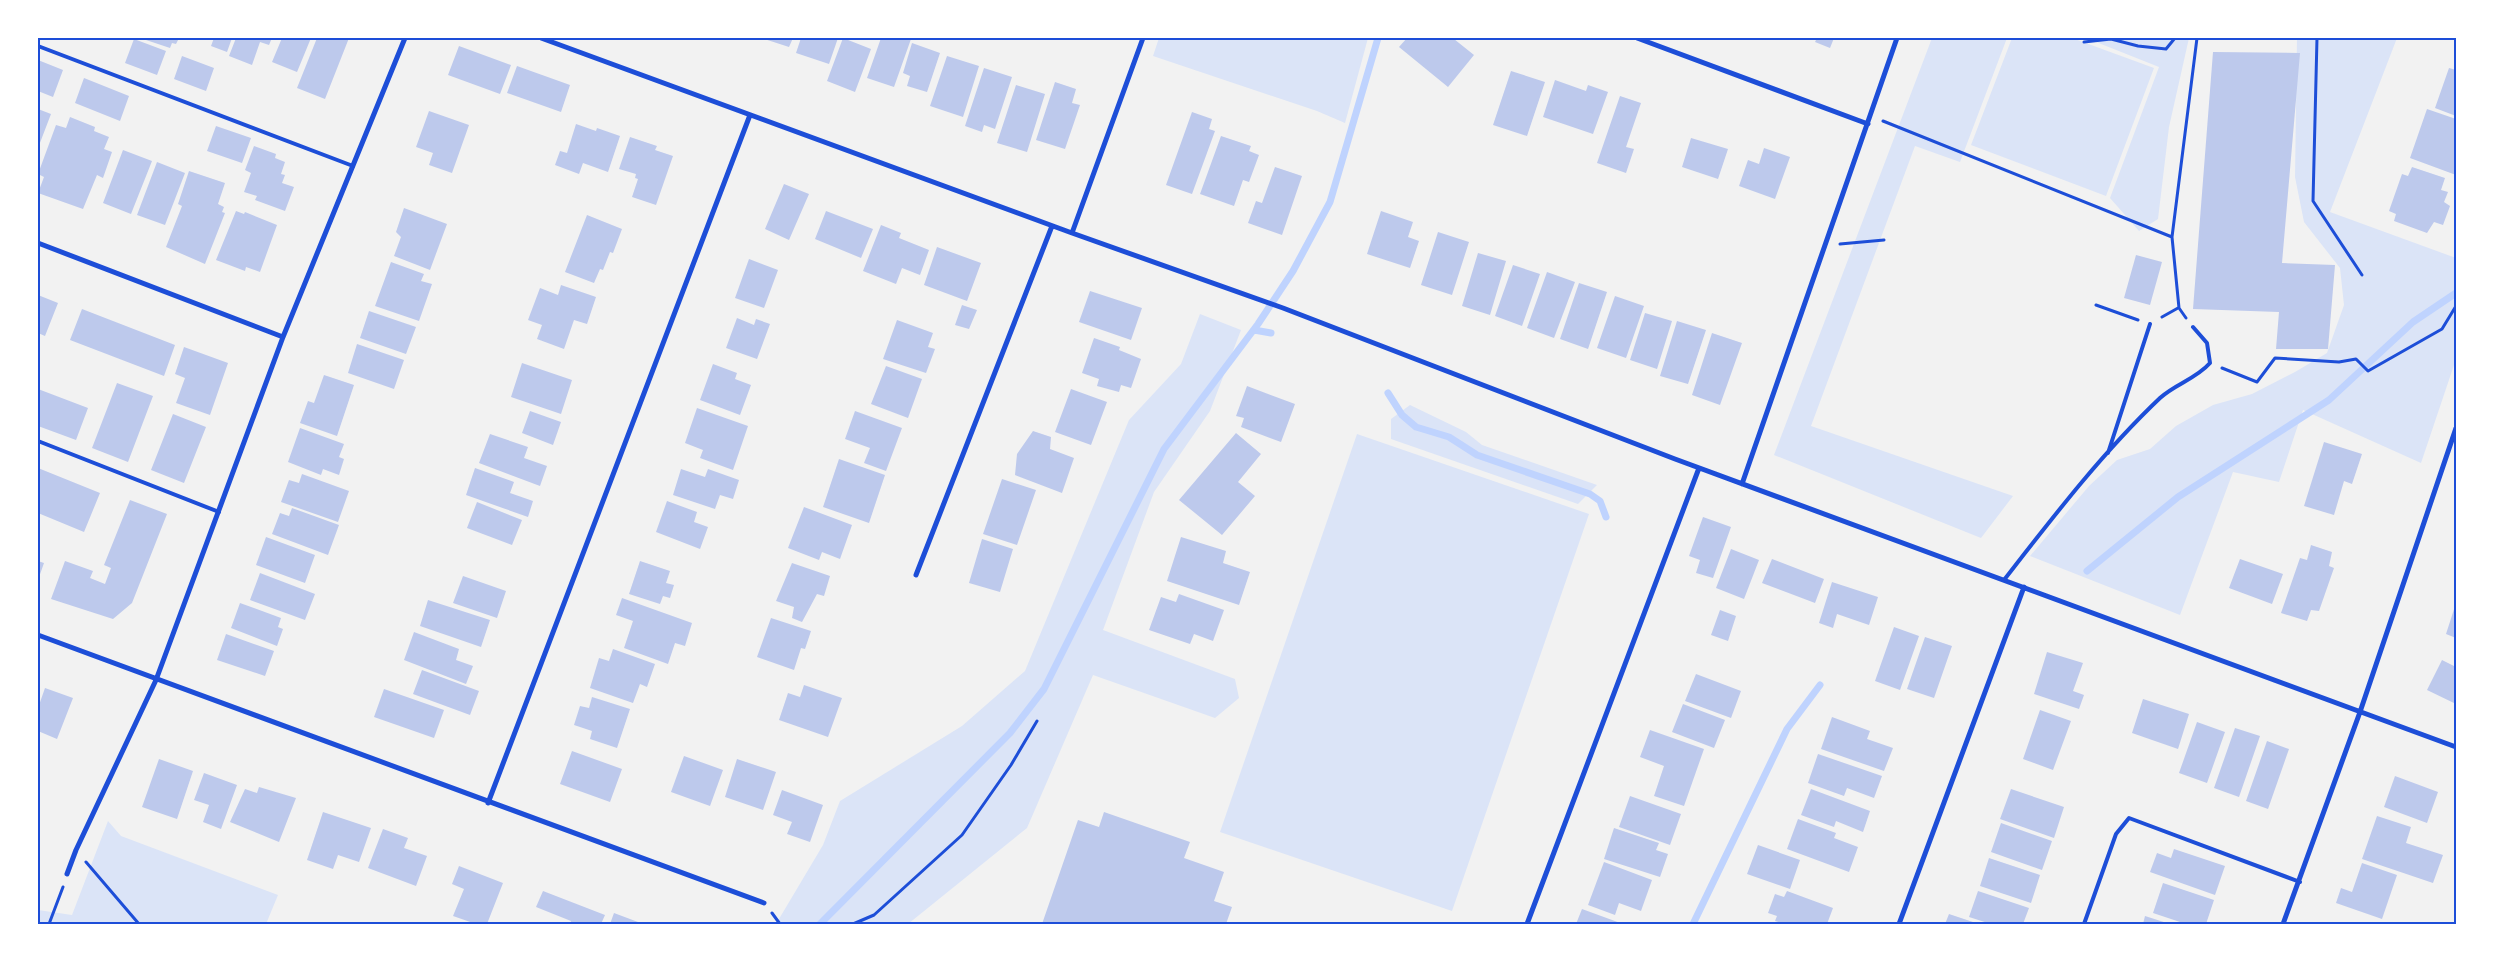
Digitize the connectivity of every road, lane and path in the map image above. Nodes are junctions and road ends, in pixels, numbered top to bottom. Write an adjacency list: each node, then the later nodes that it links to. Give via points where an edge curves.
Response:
1 (405, 38): 14 (street)
2 (541, 38): 11 (street)
3 (1143, 38): 16 (street)
4 (1637, 38): 13 (street)
5 (1897, 38): 12 (street)
6 (2175, 38): 9 (path, via 2166,49 2111,39)
7 (2197, 38): 17 (path)
8 (2317, 38): 21 (path, via 2313,201)
9 (2084, 42)
10 (38, 46): 14 (lane)
11 (750, 115): 15 (street); 43 (street)
12 (1871, 116): 13 (street); 17 (path)
13 (1868, 124): 20 (street)
14 (353, 166): 27 (street)
15 (1052, 226): 16 (street); 35 (street)
16 (1072, 233): 32 (street, via 1283,308)
17 (2172, 237): 26 (path, via 2178,308)
18 (1884, 240): 20 (path)
19 (38, 243): 27 (street)
20 (1825, 245): 33 (street)
21 (2362, 275)
22 (2096, 305): 24 (path)
23 (2456, 306): 28 (path, via 2442,329 2368,371 2356,359 2338,362 2275,358 2257,382)
24 (2127, 316)
25 (2150, 324): 31 (lane)
26 (2193, 328): 28 (lane, via 2206,343)
27 (283, 337): 34 (street)
28 (2210, 364): 31 (lane, via 2162,396)
29 (2456, 428): 40 (street)
30 (38, 441): 34 (lane)
31 (2107, 455): 36 (lane, via 2066,500)
32 (1698, 468): 33 (street); 51 (street)
33 (1742, 484): 36 (street)
34 (219, 512): 39 (street)
35 (916, 575)
36 (2004, 580): 37 (street)
37 (2024, 588): 40 (street); 52 (street)
38 (38, 635): 39 (street)
39 (156, 680): 43 (street); 44 (street)
40 (2360, 712): 42 (street); 46 (street)
41 (1037, 721): 50 (path, via 962,835 874,915)
42 (2456, 747)
43 (488, 803): 47 (street)
44 (76, 850): 45 (street); 49 (path)
45 (67, 874): 48 (path)
46 (2300, 882): 53 (lane, via 2129,818 2116,834); 54 (street)
47 (764, 902)
48 (49, 924)
49 (139, 924)
50 (853, 924)
51 (1527, 924)
52 (1899, 924)
53 (2084, 924)
54 (2283, 924)

